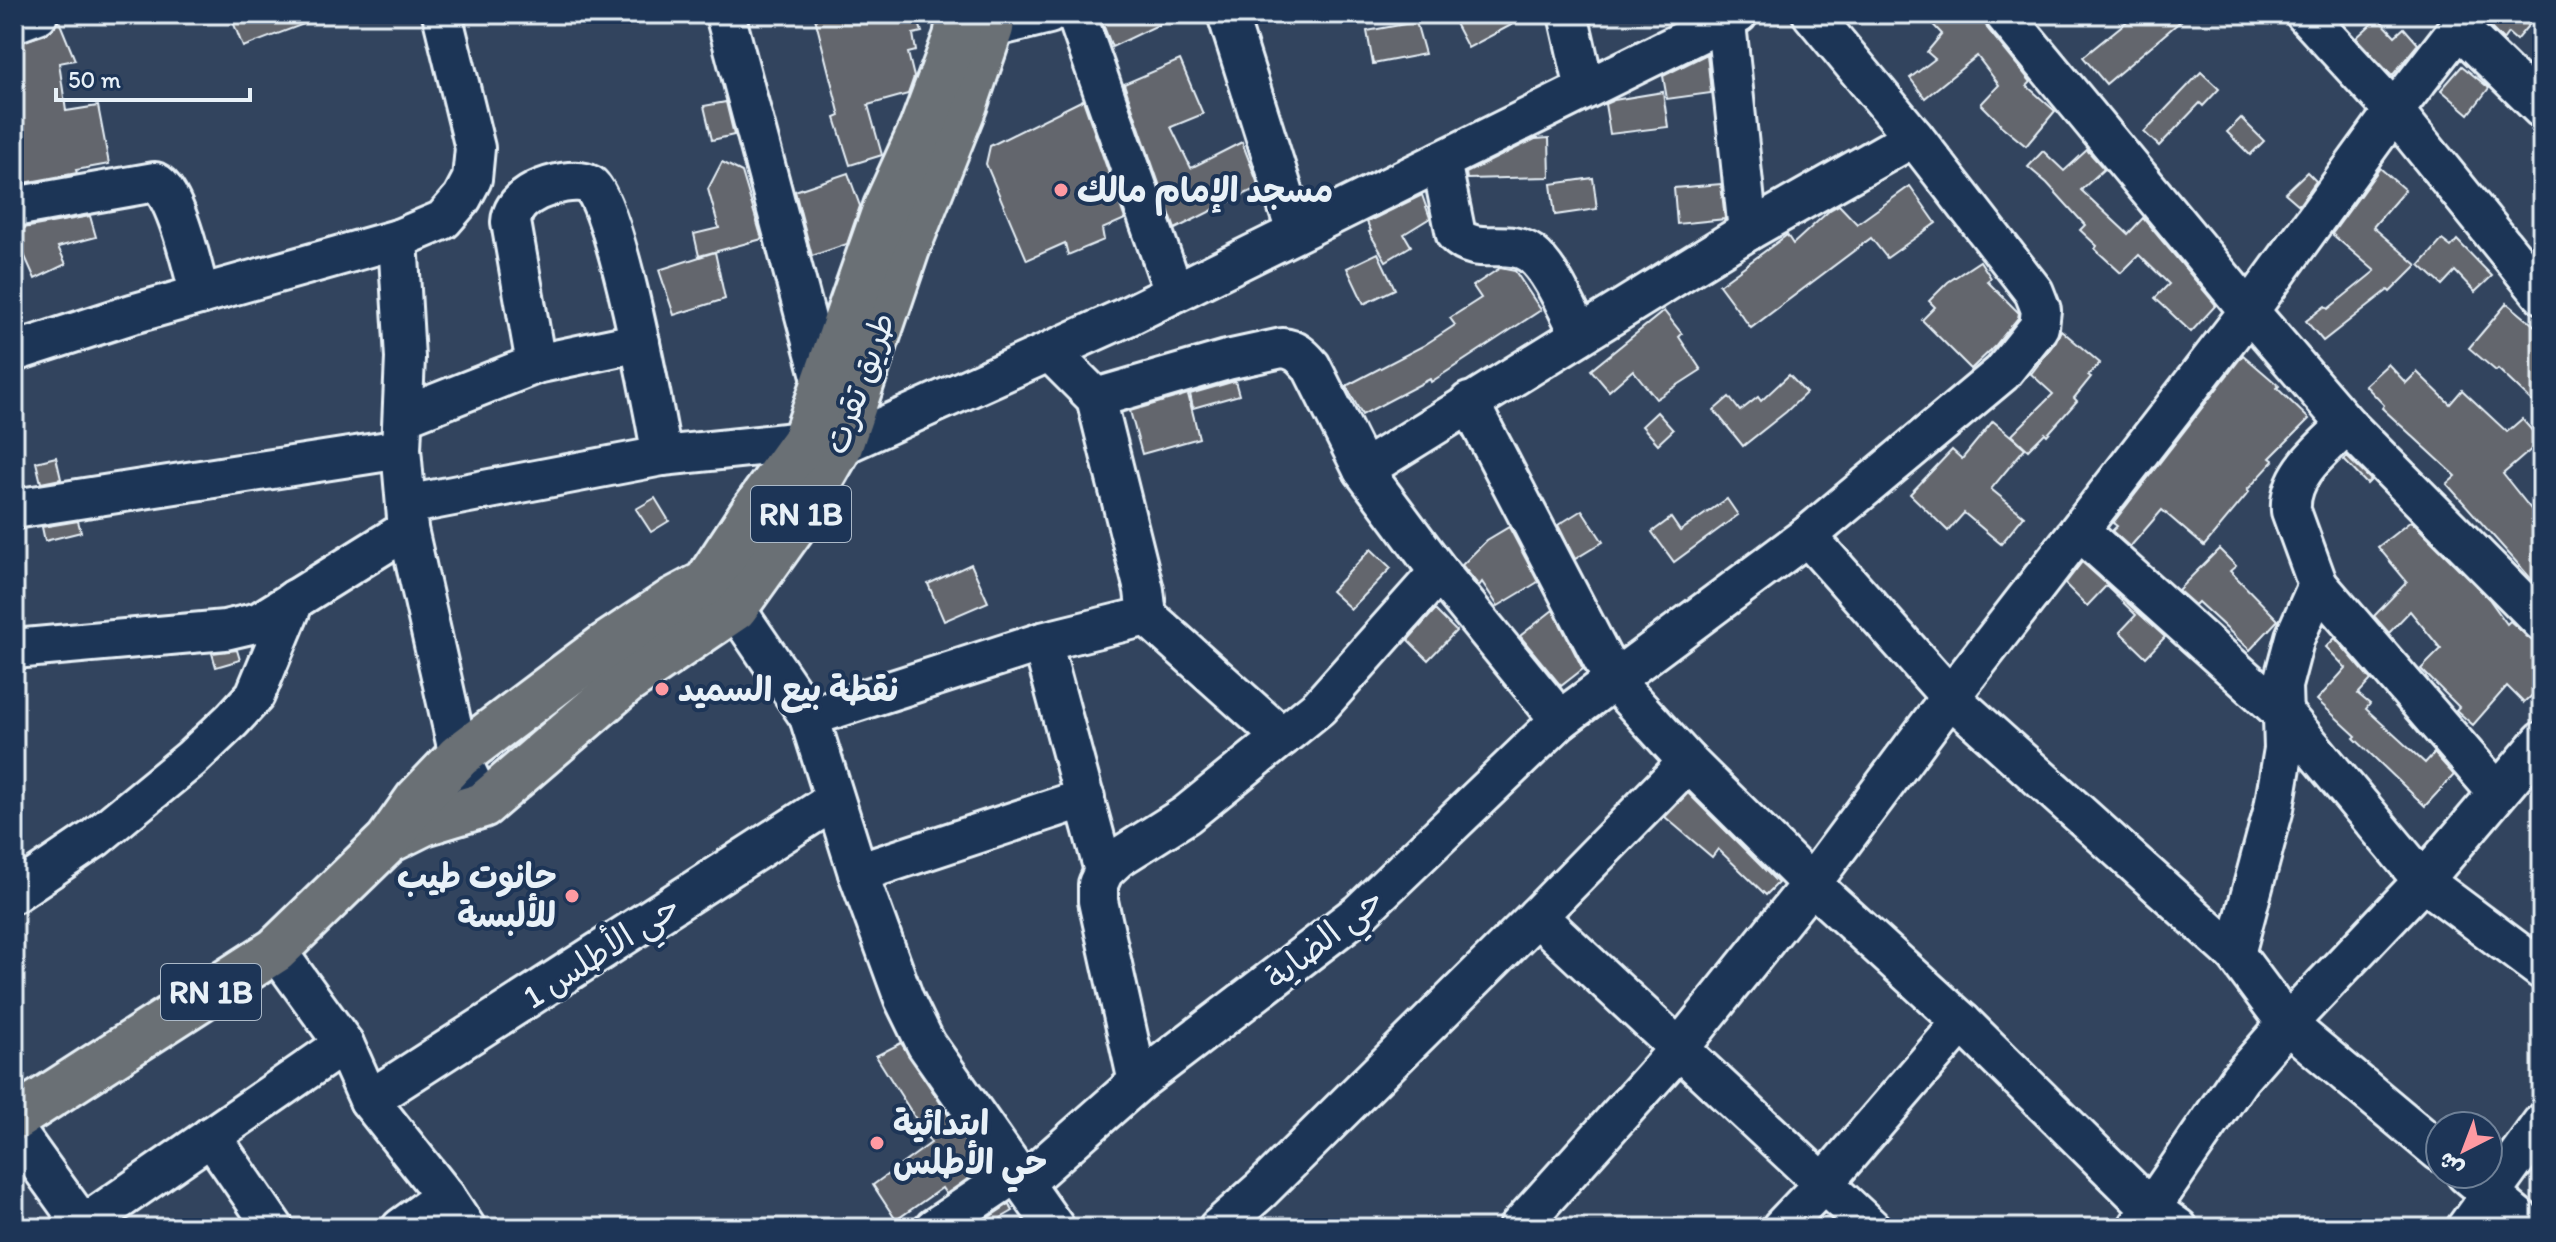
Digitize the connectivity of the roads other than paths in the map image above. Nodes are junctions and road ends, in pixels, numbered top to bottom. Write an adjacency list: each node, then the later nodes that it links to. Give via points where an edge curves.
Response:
1 (38, 14): 13 (street)
2 (442, 14): 23 (street, via 475,148 472,179 443,220)
3 (725, 14): 33 (street)
4 (1049, 14): 14 (street)
5 (1076, 14): 24 (street)
6 (1227, 14): 22 (street)
7 (1568, 14): 15 (street)
8 (1812, 14): 18 (street, حي الضاية)
9 (2004, 14): 27 (street)
10 (2305, 14): 17 (street)
11 (1729, 16): 15 (street); 21 (street)
12 (2464, 21): 16 (street); 17 (street)
13 (14, 23)
14 (975, 23): 33 (main road, طريق تقرت / RN 1B, via 886,207); 38 (main road, طريق تقرت / RN 1B, via 965,104)
15 (1585, 89): 19 (street)
16 (2542, 109)
17 (2394, 111): 25 (street); 27 (street)
18 (1914, 137): 21 (street); 44 (street, حي الضاية, via 2034,292 2041,310 2039,327 2002,373)
19 (1441, 161): 22 (street); 28 (street, via 1456,235 1475,247 1516,247 1533,255)
20 (14, 207): 26 (street, via 162,185 172,199)
21 (1748, 231): 28 (street)
22 (1296, 232): 24 (street)
23 (398, 239): 26 (street); 37 (street, via 405,358)
24 (1174, 292): 31 (street)
25 (2542, 294)
26 (200, 295): 30 (street)
27 (2249, 311): 36 (street); 43 (street)
28 (1580, 334): 35 (street)
29 (640, 342): 32 (street); 32 (street, via 600,196 591,185 578,181 540,189 522,200 511,222); 39 (street)
30 (14, 352)
31 (1050, 352): 34 (street); 38 (street)
32 (536, 364): 37 (street)
33 (823, 383): 38 (main road, طريق تقرت / RN 1B)
34 (1096, 398): 40 (street, via 1227,360 1292,349 1311,366); 49 (street)
35 (1469, 402): 40 (street); 53 (street)
36 (2347, 425): 46 (street, via 2303,469 2290,499); 50 (street)
37 (402, 432): 41 (street); 42 (street)
38 (822, 443): 39 (street); 47 (main road, طريق تقرت / RN 1B)
39 (662, 456): 42 (street)
40 (1363, 470): 45 (street)
41 (14, 509)
42 (407, 517): 48 (street); 60 (street)
43 (2081, 532): 54 (street); 55 (street)
44 (1807, 536): 53 (street, حي الضاية); 54 (street)
45 (1439, 572): 57 (street); 58 (street, via 1319,707)
46 (2318, 585): 55 (street, via 2295,637 2282,686); 62 (street)
47 (720, 596): 56 (street); 60 (main road, طريق تقرت / RN 1B, via 674,600); 65 (main road, طريق تقرت / RN 1B)
48 (295, 599): 52 (street, via 259,622 225,630); 71 (street, via 255,695 232,720 95,838)
49 (1147, 616): 51 (street); 58 (street)
50 (2542, 622)
51 (1042, 642): 56 (street); 63 (street)
52 (14, 649)
53 (1614, 681): 57 (street, حي الضاية); 61 (street)
54 (1950, 697): 70 (street); 74 (street)
55 (2285, 715): 69 (street); 74 (street, via 2274,808)
56 (809, 717): 64 (street)
57 (1560, 720): 80 (street, حي الضاية, via 1359,913)
58 (1282, 737): 67 (street, via 1186,815)
59 (2542, 741): 62 (street)
60 (459, 756): 65 (street); 66 (main road, طريق تقرت / RN 1B, via 417,800)
61 (1688, 762): 70 (street); 72 (street)
62 (2497, 792): 69 (street)
63 (1085, 798): 67 (street); 68 (street)
64 (833, 801): 68 (street); 81 (street, حي الأطلس 1)
65 (483, 805): 66 (main road, طريق تقرت / RN 1B, via 424,823)
66 (388, 841): 73 (main road, طريق تقرت / RN 1B)
67 (1104, 871): 80 (street, via 1098,901)
68 (858, 873): 88 (street, via 926,1044)
69 (2423, 881): 75 (street); 77 (street)
70 (1811, 884): 76 (street); 79 (street)
71 (14, 893)
72 (1537, 916): 79 (street); 100 (street)
73 (276, 950): 78 (street); 82 (main road, طريق تقرت / RN 1B)
74 (2235, 954): 77 (street)
75 (2542, 970)
76 (1962, 1022): 89 (street); 93 (street)
77 (2287, 1024): 86 (street); 93 (street, via 2240,1078)
78 (344, 1044): 81 (street); 85 (street)
79 (1678, 1050): 89 (street); 101 (street)
80 (1138, 1082): 88 (street, حي الضاية)
81 (369, 1100): 92 (street)
82 (14, 1119)
83 (2542, 1123): 87 (street)
84 (14, 1129): 94 (street)
85 (211, 1136): 94 (street); 95 (street)
86 (2424, 1139)
87 (2504, 1159)
88 (1020, 1177): 98 (street); 99 (street)
89 (1823, 1184): 102 (street); 103 (street)
90 (2476, 1190): 104 (street)
91 (2484, 1190): 105 (street)
92 (445, 1196): 96 (street); 97 (street)
93 (2155, 1221)
94 (84, 1226)
95 (274, 1228)
96 (401, 1228)
97 (466, 1228)
98 (934, 1228)
99 (1055, 1228)
100 (1218, 1228)
101 (1518, 1228)
102 (1781, 1228)
103 (1871, 1228)
104 (2466, 1228)
105 (2531, 1228)

